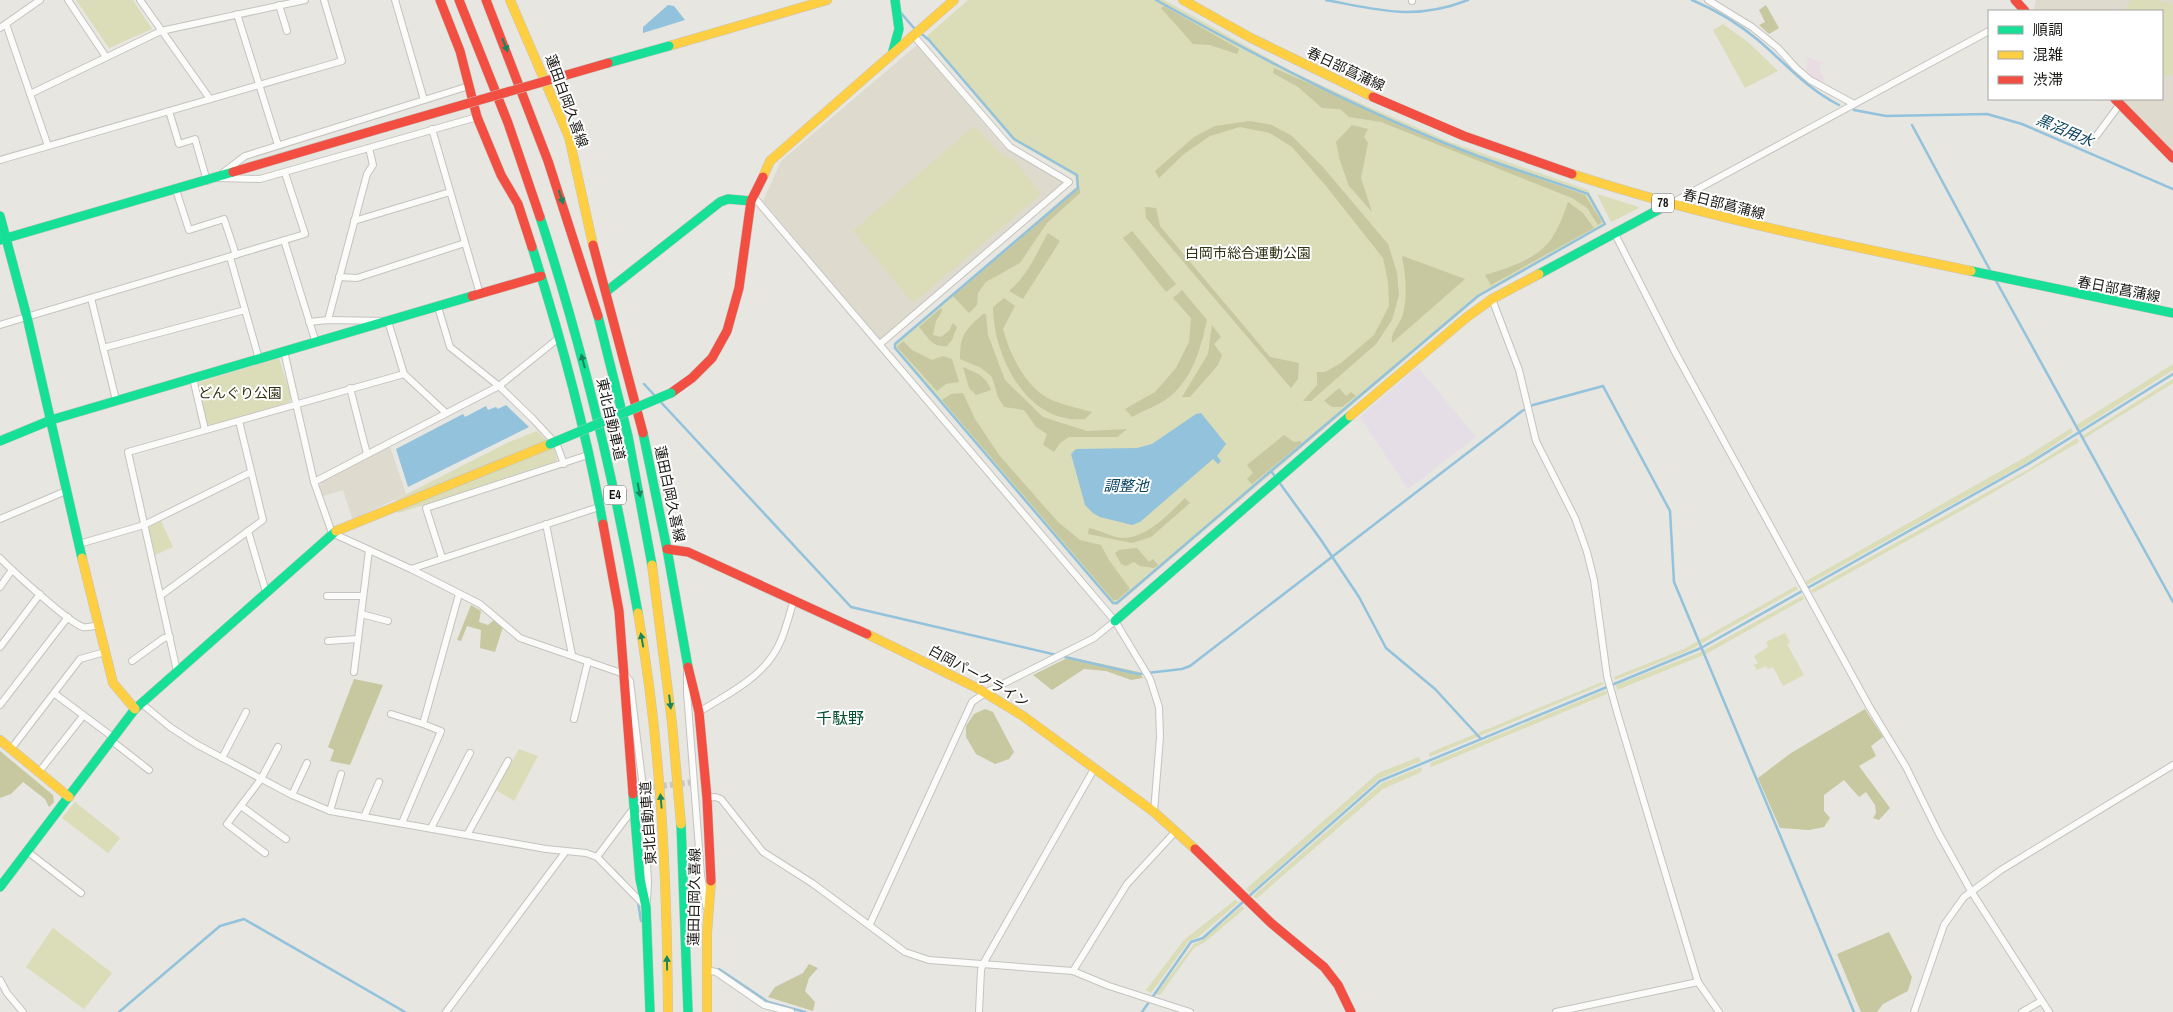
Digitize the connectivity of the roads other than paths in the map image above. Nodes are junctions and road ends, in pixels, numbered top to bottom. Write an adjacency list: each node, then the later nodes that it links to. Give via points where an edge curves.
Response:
1 (40, 0): 20 (street)
2 (68, 0): 26 (street)
3 (140, 0): 21 (street)
4 (305, 0): 17 (street)
5 (324, 0): 27 (street, via 342,61)
6 (395, 0): 31 (street)
7 (440, 0): 28 (main road, via 460,51)
8 (459, 0): 189 (main road, 東北自動車道 / E4, one-way to 8, via 667,917 655,736 646,660 626,548 588,378 546,231 491,75)
9 (486, 0): 190 (main road, 東北自動車道 / E4, one-way to 190, via 529,105 565,209 590,290 630,444 657,599 674,732 685,879)
10 (510, 0): 59 (main road, 蓮田白岡久喜線, via 568,137)
11 (827, 0): 44 (main road, bridge)
12 (895, 0): 25 (main road, via 899,29)
13 (954, 0): 24 (main road)
14 (1183, 0): 49 (main road, 春日部菖蒲線 / 78, via 1256,41 1425,120 1581,178)
15 (1708, 0): 33 (street, via 1759,32 1810,80)
16 (2015, 0): 18 (main road)
17 (282, 3): 19 (street); 22 (street)
18 (2023, 10)
19 (237, 14): 21 (street); 27 (street)
20 (3, 26): 29 (street)
21 (161, 30): 26 (street); 30 (street)
22 (287, 31)
23 (1988, 32): 33 (street)
24 (914, 35): 25 (main road); 73 (street, via 1010,147 1069,182)
25 (891, 54): 48 (main road, via 775,154)
26 (106, 57): 29 (street)
27 (260, 86): 30 (street); 38 (street)
28 (469, 86): 31 (street); 35 (main road)
29 (30, 94): 39 (street)
30 (210, 99): 34 (street)
31 (424, 100): 38 (street)
32 (2118, 101): 37 (street); 41 (main road)
33 (1854, 104): 49 (street)
34 (168, 111): 39 (street); 45 (street, via 179,144 195,139)
35 (477, 117): 36 (street); 57 (main road, via 501,175 518,204)
36 (432, 129): 40 (street); 47 (street)
37 (2098, 135)
38 (278, 144): 44 (street, via 244,156)
39 (48, 146): 42 (street)
40 (369, 148): 43 (street); 51 (street, via 373,166 366,174)
41 (2173, 158)
42 (0, 160)
43 (285, 173): 44 (street, via 260,179); 54 (street, via 305,234)
44 (217, 178): 45 (main road)
45 (207, 181): 46 (main road)
46 (176, 190): 53 (main road); 56 (street, via 189,230 224,219)
47 (450, 192): 51 (street); 55 (street)
48 (752, 199): 59 (main road, via 720,202); 73 (street); 99 (main road, bridge, via 739,288 727,331 712,358 692,378 671,393)
49 (1668, 204): 52 (main road); 65 (main road, 春日部菖蒲線 / 78, via 1790,234)
50 (0, 216): 53 (main road)
51 (354, 221): 58 (street)
52 (1614, 232): 62 (main road); 175 (street, via 1675,352 1869,706 1906,767)
53 (4, 239): 66 (main road)
54 (284, 240): 56 (street); 69 (street)
55 (465, 243): 58 (street, via 357,278); 60 (street)
56 (233, 256): 61 (street); 64 (street)
57 (541, 276): 60 (main road); 71 (main road)
58 (339, 277): 67 (street)
59 (607, 291): 101 (main road, 蓮田白岡久喜線, via 639,416)
60 (480, 294): 63 (main road)
61 (91, 298): 66 (street); 74 (street)
62 (1492, 299): 118 (main road, via 1368,400); 184 (street, via 1519,370 1536,441 1575,518 1587,552 1607,676)
63 (438, 307): 68 (main road); 79 (street, via 450,347)
64 (245, 310): 74 (street); 76 (street)
65 (2173, 313)
66 (27, 317): 70 (street); 84 (main road)
67 (328, 320): 68 (street); 69 (street)
68 (388, 321): 72 (main road); 77 (street)
69 (310, 322): 72 (street)
70 (0, 325)
71 (560, 337): 79 (street); 89 (main road)
72 (316, 343): 75 (main road)
73 (880, 344): 118 (street)
74 (103, 348): 81 (street)
75 (284, 352): 76 (main road); 82 (street)
76 (259, 359): 78 (main road)
77 (404, 374): 80 (street); 83 (street)
78 (193, 378): 81 (main road); 86 (street)
79 (500, 386): 83 (street); 90 (street, via 557,445)
80 (350, 388): 82 (street); 88 (street)
81 (116, 400): 84 (main road)
82 (296, 404): 85 (street); 92 (street)
83 (446, 413): 88 (street)
84 (51, 420): 87 (main road); 93 (main road)
85 (239, 421): 86 (street); 91 (street)
86 (205, 430): 97 (street, via 128,452)
87 (0, 441)
88 (367, 454): 92 (street)
89 (588, 455): 90 (street); 94 (main road)
90 (564, 464): 104 (street, via 426,508)
91 (251, 472): 97 (street); 98 (street, via 263,520)
92 (314, 482): 99 (street)
93 (66, 491): 95 (street); 100 (main road)
94 (599, 507): 96 (street); 131 (main road, via 619,611)
95 (0, 519)
96 (546, 524): 104 (street); 125 (street)
97 (144, 525): 100 (street); 111 (street)
98 (248, 531): 108 (street); 111 (street)
99 (332, 533): 102 (street); 108 (main road)
100 (79, 544): 119 (main road)
101 (667, 549): 114 (main road, 白岡パークライン, via 688,552); 128 (main road, 蓮田白岡久喜線)
102 (369, 550): 105 (street); 113 (street)
103 (0, 558): 106 (street)
104 (442, 558): 105 (street)
105 (411, 569): 110 (street)
106 (12, 570): 107 (street); 109 (street)
107 (0, 587)
108 (266, 592): 129 (main road)
109 (40, 594): 116 (street); 123 (street)
110 (459, 594): 125 (street, via 480,604 520,638); 141 (street)
111 (160, 596): 120 (street)
112 (327, 596): 113 (street)
113 (363, 596): 115 (street)
114 (794, 600): 132 (main road, 白岡パークライン); 137 (street, via 782,636 762,668)
115 (361, 614): 117 (street); 121 (street)
116 (68, 617): 119 (street, via 83,627); 134 (street)
117 (388, 621)
118 (1116, 621): 132 (street, via 1094,638); 163 (street, via 1150,679 1159,707)
119 (98, 625): 124 (main road)
120 (170, 637): 126 (street); 129 (street)
121 (357, 638): 122 (street); 130 (street)
122 (328, 641)
123 (0, 647)
124 (105, 652): 133 (street, via 80,659); 135 (main road, via 114,683)
125 (572, 655): 127 (street)
126 (132, 661)
127 (588, 661): 131 (street); 140 (street)
128 (688, 668): 137 (main road, 蓮田白岡久喜線); 178 (street, via 687,692 701,875)
129 (177, 671): 135 (main road)
130 (354, 672)
131 (624, 674): 161 (main road); 177 (street, via 630,681 642,788 648,882)
132 (985, 693): 151 (main road, 白岡パークライン, via 1023,716); 179 (street, via 972,702)
133 (55, 694): 139 (street); 145 (street)
134 (0, 705)
135 (138, 706): 143 (main road); 147 (street)
136 (246, 712): 147 (street)
137 (699, 712): 159 (main road, 蓮田白岡久喜線)
138 (391, 714): 141 (street)
139 (83, 716): 143 (street); 153 (street)
140 (574, 719)
141 (424, 724): 165 (street, via 441,731)
142 (0, 740): 145 (main road)
143 (113, 740): 152 (street); 158 (main road)
144 (278, 747): 155 (street)
145 (11, 749): 153 (main road)
146 (470, 752): 166 (street)
147 (222, 758): 155 (street)
148 (508, 761): 168 (street)
149 (307, 763): 157 (street)
150 (2173, 765): 175 (street)
151 (1094, 769): 163 (main road, 白岡パークライン); 180 (street)
152 (149, 770)
153 (39, 772): 158 (main road)
154 (341, 774): 162 (street)
155 (261, 779): 157 (street); 160 (street)
156 (379, 782): 164 (street)
157 (292, 795): 162 (street)
158 (69, 796): 171 (main road)
159 (707, 798): 178 (main road, 蓮田白岡久喜線, via 711,876); 179 (street, via 721,799 763,852)
160 (241, 806): 169 (street); 172 (street, via 227,824)
161 (633, 808): 173 (street); 177 (main road)
162 (330, 811): 164 (street)
163 (1154, 812): 167 (main road, 白岡パークライン)
164 (364, 817): 165 (street)
165 (402, 823): 166 (street)
166 (431, 828): 168 (street)
167 (1176, 831): 182 (street, via 1127,884); 195 (main road, 白岡パークライン, via 1253,906 1324,967 1338,985)
168 (467, 834): 170 (street)
169 (286, 839)
170 (566, 851): 173 (street, via 586,852); 187 (street)
171 (28, 852): 174 (main road); 176 (street)
172 (265, 852)
173 (597, 857): 177 (street)
174 (0, 887)
175 (1971, 891): 185 (street); 198 (street, via 1944,925)
176 (81, 893)
177 (646, 907): 188 (main road)
178 (708, 914): 181 (main road, 蓮田白岡久喜線)
179 (870, 924): 180 (street, via 905,952 917,957)
180 (983, 964): 182 (street); 193 (street)
181 (706, 970): 191 (main road, 蓮田白岡久喜線); 192 (street, via 716,972 764,1005)
182 (1072, 971): 194 (street)
183 (0, 980): 186 (street)
184 (1698, 982): 196 (street); 197 (street)
185 (2041, 1001): 199 (street); 200 (street)
186 (23, 1012)
187 (446, 1012)
188 (650, 1012)
189 (668, 1012)
190 (688, 1012)
191 (707, 1012)
192 (791, 1012)
193 (979, 1012)
194 (1190, 1012)
195 (1351, 1012)
196 (1556, 1012)
197 (1719, 1012)
198 (1914, 1012)
199 (2022, 1012)
200 (2049, 1012)

